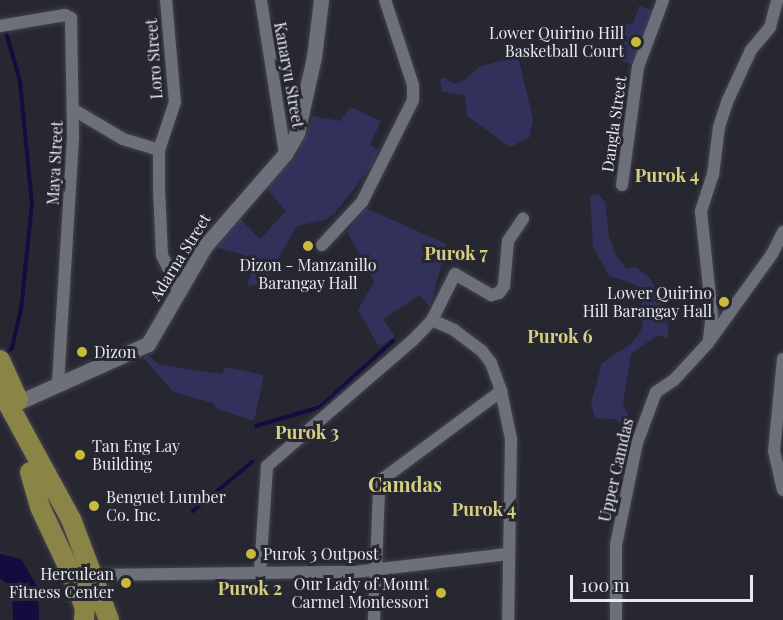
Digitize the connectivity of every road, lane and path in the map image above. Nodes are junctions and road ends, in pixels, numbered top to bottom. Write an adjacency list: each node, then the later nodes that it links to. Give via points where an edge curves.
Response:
1 (166, 0): 9 (street, Loro Street, via 175,102)
2 (261, 0): 10 (street, Kanaryu Street)
3 (321, 0): 10 (street, Adarna Street, via 303,113)
4 (385, 0): 14 (street, via 412,85 413,100 362,202)
5 (663, 0): 11 (street, Dangla Street, via 638,67)
6 (777, 0): 17 (street, via 770,27 751,50 728,100 719,127 713,175 701,211 712,316)
7 (0, 26): 8 (street, Maya Street, via 65,15 71,18)
8 (74, 111): 9 (street, via 123,139); 20 (street, Maya Street)
9 (159, 150): 15 (street, Loro Street, via 162,255)
10 (285, 154): 15 (street, Adarna Street, via 223,221)
11 (622, 184)
12 (523, 219): 16 (street, via 508,241 504,286 499,293 491,295 455,274)
13 (783, 232): 17 (street, Upper Camdas, via 772,254)
14 (322, 245)
15 (179, 292): 20 (street, Adarna Street, via 147,344)
16 (432, 320): 22 (street, via 454,330 482,351); 30 (street, via 267,466)
17 (708, 344): 37 (street, Upper Camdas, via 674,380 656,392 644,422 616,545)
18 (783, 359): 26 (street, via 774,452)
19 (0, 360): 21 (highway)
20 (58, 382): 23 (street, Adarna Street)
21 (4, 383): 23 (highway); 27 (highway)
22 (501, 391): 28 (street, via 511,439); 29 (street, via 384,478 379,491)
23 (19, 402): 27 (highway, via 68,493)
24 (0, 411): 25 (highway)
25 (30, 472): 27 (highway); 32 (highway, via 40,507 85,608)
26 (783, 490)
27 (64, 520): 31 (highway); 33 (highway, via 70,545 92,595)
28 (508, 554): 29 (street); 36 (street)
29 (375, 571): 30 (street); 35 (street)
30 (260, 572): 31 (street)
31 (94, 575): 34 (highway)
32 (84, 620)
33 (97, 620)
34 (109, 620)
35 (374, 620)
36 (508, 620)
37 (616, 620)

